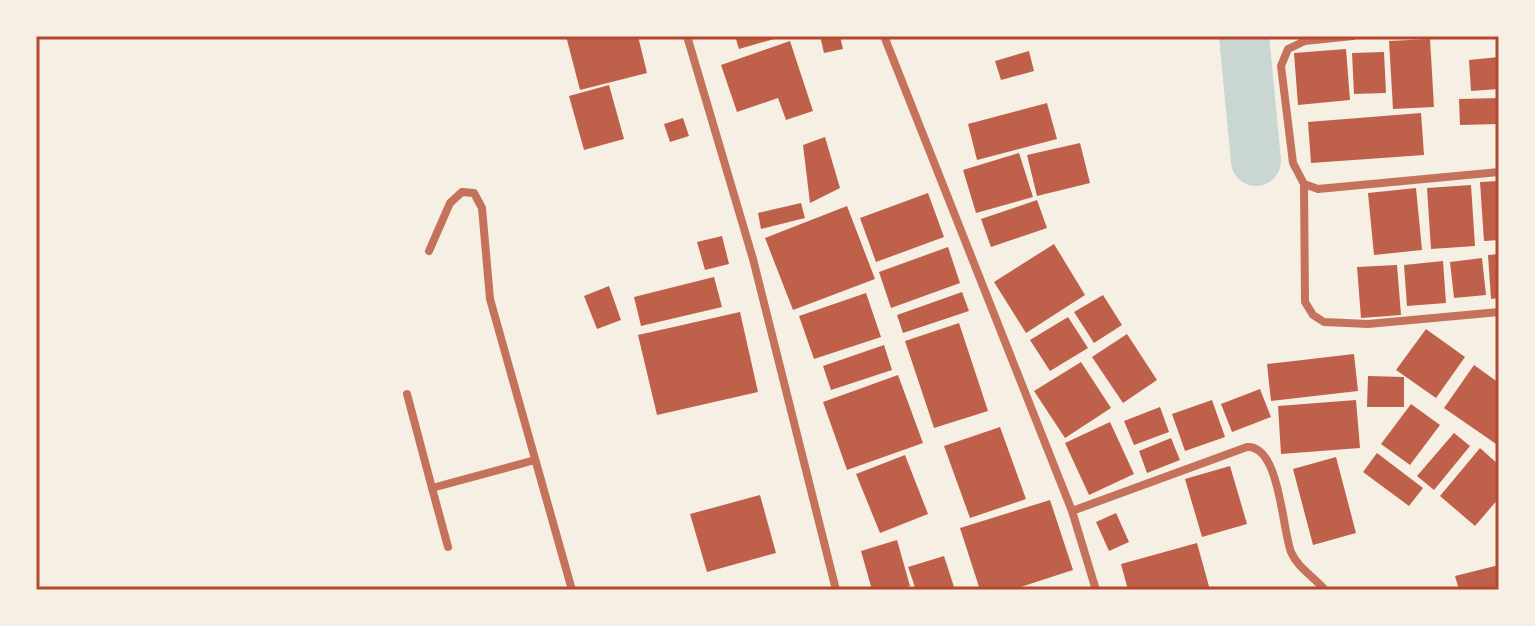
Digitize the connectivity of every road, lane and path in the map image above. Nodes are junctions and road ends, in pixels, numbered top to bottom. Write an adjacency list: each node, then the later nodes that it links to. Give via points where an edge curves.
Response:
1 (687, 36): 14 (street, via 753,259)
2 (884, 36): 11 (street)
3 (1353, 36): 5 (street, via 1305,41 1288,49 1281,66 1293,163)
4 (1499, 172): 5 (street, via 1318,189)
5 (1304, 184): 7 (street, via 1305,302 1313,315 1324,322 1368,324)
6 (429, 251): 9 (street, via 450,203 462,192 474,193 482,208 490,299)
7 (1499, 312)
8 (407, 394): 10 (street)
9 (535, 460): 10 (street); 13 (street)
10 (432, 488): 12 (street)
11 (1072, 511): 15 (street); 16 (street, via 1256,446 1267,459 1283,506 1291,552)
12 (448, 547)
13 (572, 590)
14 (836, 590)
15 (1096, 590)
16 (1325, 590)

